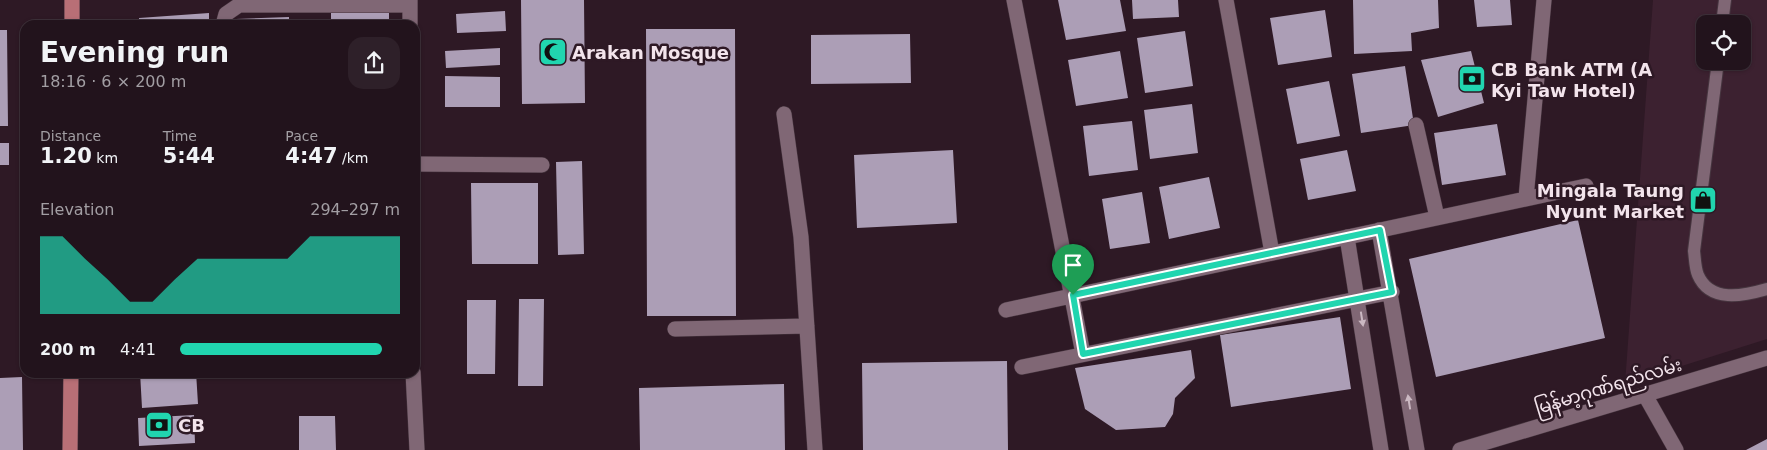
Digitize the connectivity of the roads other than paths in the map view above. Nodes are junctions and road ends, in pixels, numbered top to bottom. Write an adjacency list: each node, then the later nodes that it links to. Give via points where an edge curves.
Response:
1 (72, 0): 8 (main road)
2 (1014, 0): 24 (street)
3 (1226, 0): 21 (street)
4 (1544, 0): 17 (street)
5 (1725, 0): 7 (lane)
6 (410, 2): 9 (street, via 239,5 226,14); 10 (street)
7 (1723, 15)
8 (72, 20)
9 (224, 20)
10 (410, 20)
11 (1717, 70): 22 (lane, via 1694,251 1697,274 1708,290 1729,297)
12 (784, 114): 27 (street, via 801,237)
13 (1416, 124): 18 (street)
14 (420, 164): 15 (street)
15 (542, 165)
16 (1586, 186): 17 (street)
17 (1526, 198): 18 (street)
18 (1437, 217): 19 (street)
19 (1380, 230): 20 (street); 23 (street)
20 (1347, 237): 21 (street); 25 (street)
21 (1272, 252): 24 (street)
22 (1767, 289)
23 (1392, 292): 25 (street); 40 (street, one-way to 23)
24 (1073, 295): 26 (street); 29 (street)
25 (1358, 299): 29 (street); 39 (street, one-way to 39)
26 (1006, 310)
27 (807, 326): 28 (street); 38 (street)
28 (675, 329)
29 (1083, 354): 31 (street)
30 (1767, 358): 34 (street, မြန်မာ့ဂုဏ်ရည်လမ်း)
31 (1022, 367)
32 (71, 378): 36 (main road)
33 (413, 378): 37 (street)
34 (1645, 395): 35 (street, မြန်မာ့ဂုဏ်ရည်လမ်း); 41 (street)
35 (1468, 449)
36 (70, 450)
37 (417, 450)
38 (815, 450)
39 (1381, 450)
40 (1417, 450)
41 (1676, 450)

